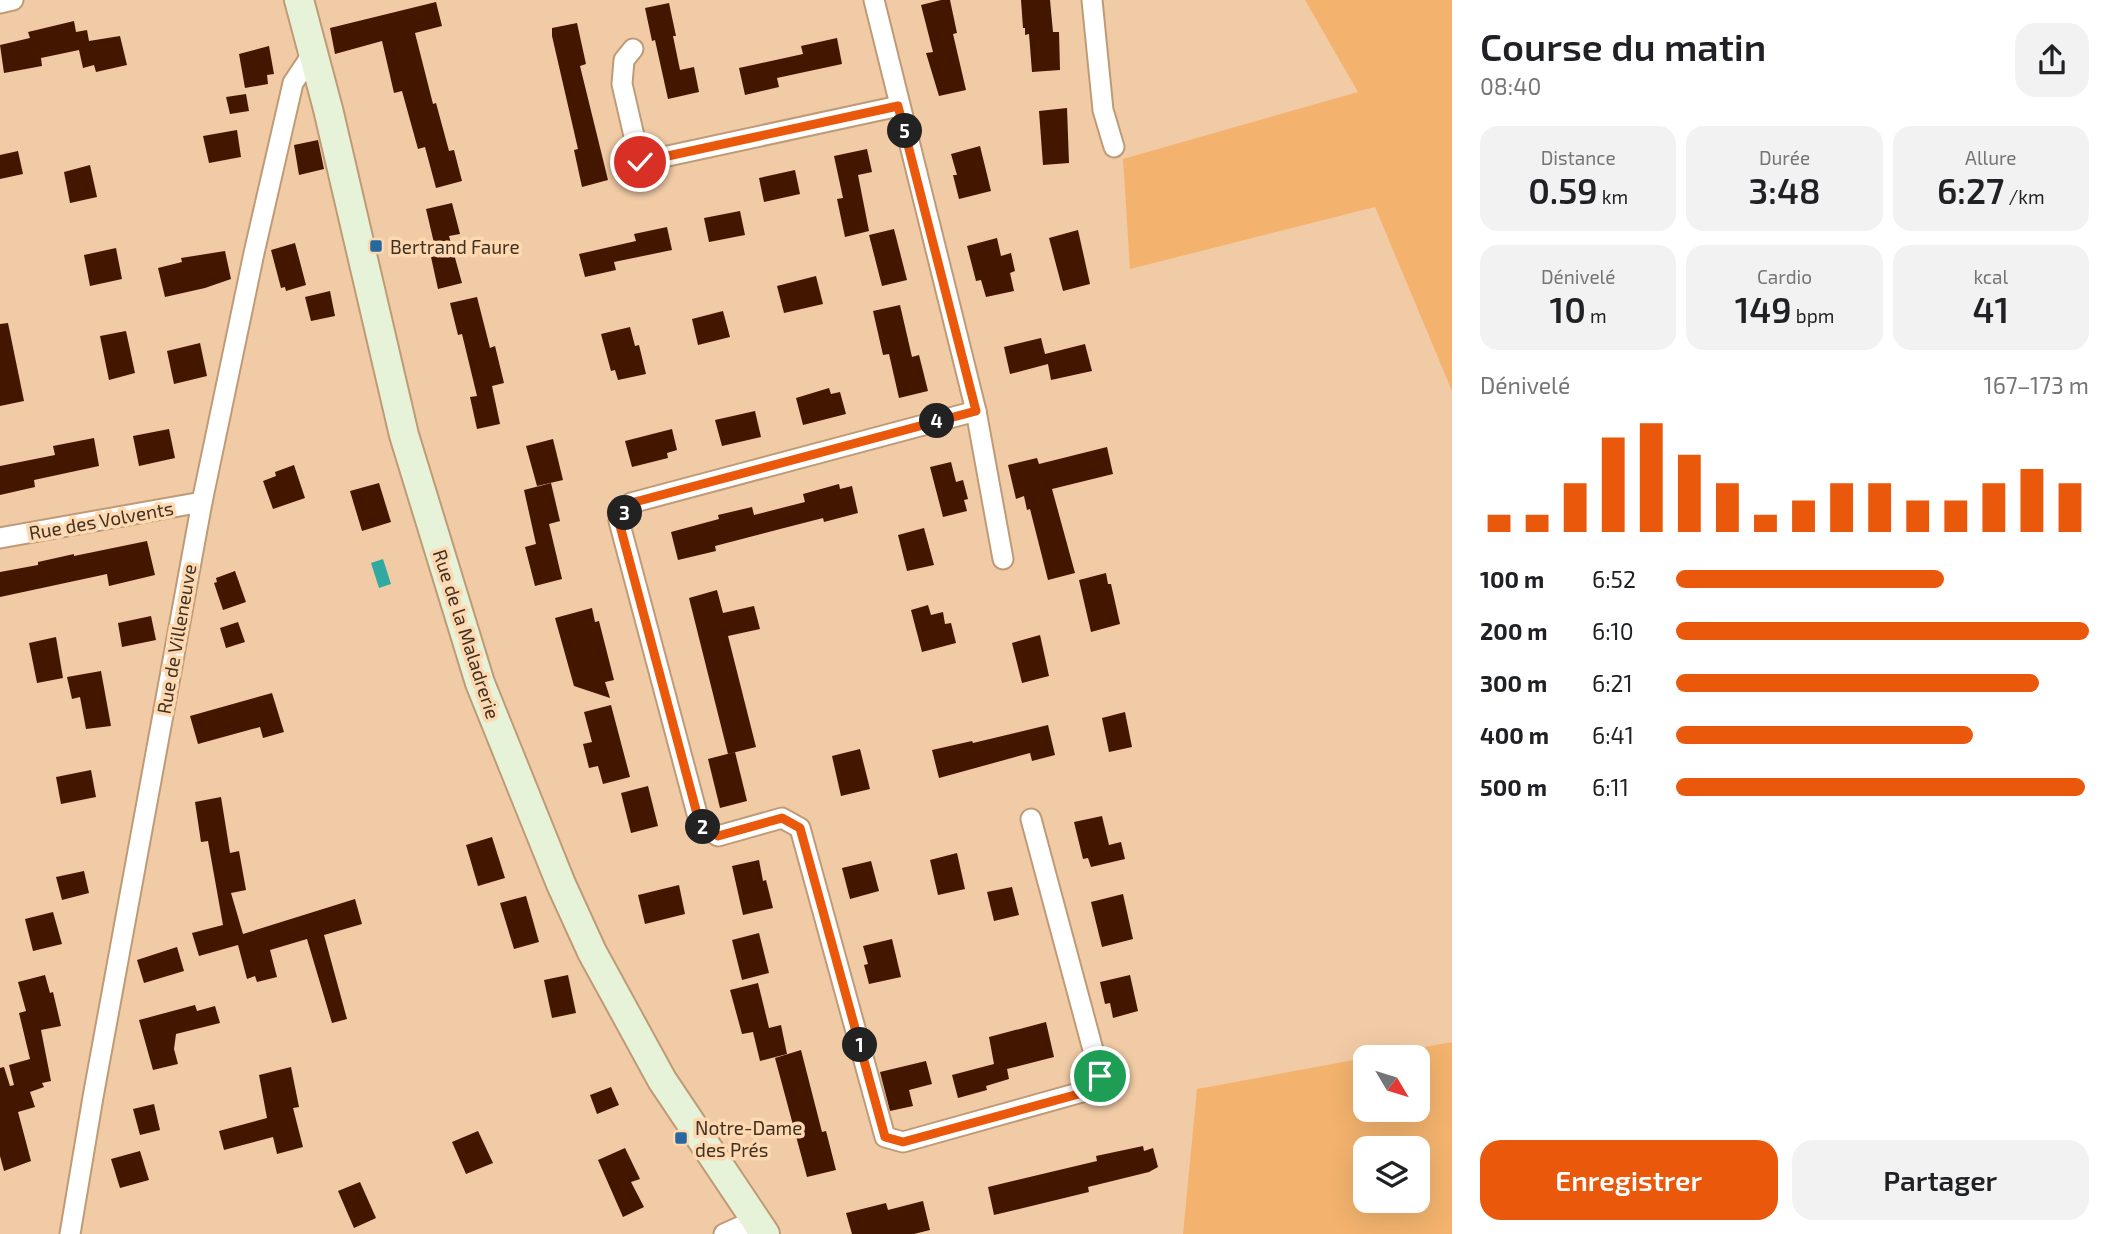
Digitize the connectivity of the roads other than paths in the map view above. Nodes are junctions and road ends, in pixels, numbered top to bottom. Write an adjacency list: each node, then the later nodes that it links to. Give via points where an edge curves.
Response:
1 (13, 0): 5 (street)
2 (299, 0): 7 (main road, Rue de la Maladrerie)
3 (874, 0): 8 (street)
4 (1092, 0): 9 (street, via 1103,110)
5 (0, 3)
6 (633, 49): 8 (street, via 624,60 622,84 640,162)
7 (313, 53): 11 (street, Rue de Villeneuve, via 293,83); 15 (main road, Rue de la Maladrerie, via 404,435 480,683 592,951 662,1080)
8 (898, 106): 10 (street)
9 (1114, 147)
10 (976, 411): 13 (street); 14 (street, via 631,503 619,522 700,825 718,836 782,818 800,828 885,1137 903,1142 1100,1087)
11 (202, 502): 12 (street, Rue des Volvents); 16 (street, Rue de Villeneuve)
12 (0, 538)
13 (1003, 559)
14 (1031, 819)
15 (760, 1227): 17 (street)
16 (71, 1234)
17 (724, 1234)

